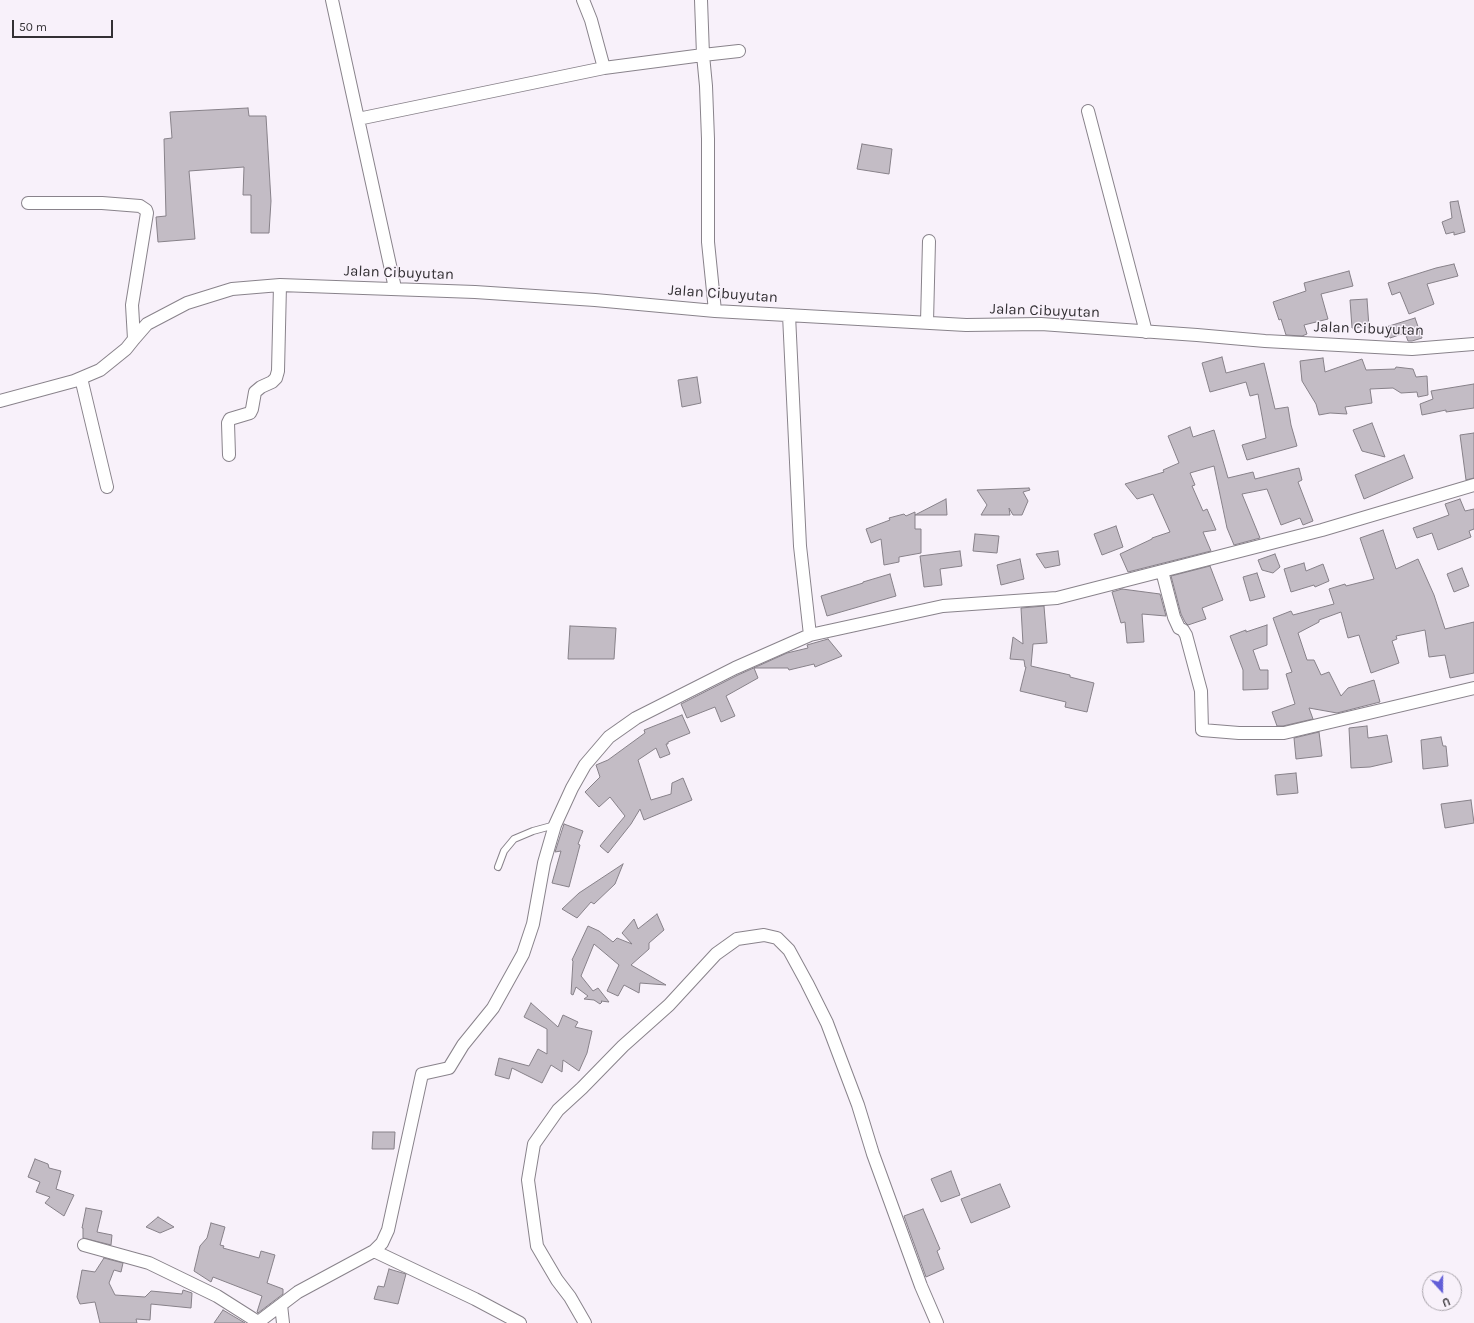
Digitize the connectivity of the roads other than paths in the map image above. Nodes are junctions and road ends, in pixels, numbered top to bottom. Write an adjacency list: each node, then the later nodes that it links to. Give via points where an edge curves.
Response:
1 (332, 0): 8 (street)
2 (583, 0): 6 (street)
3 (701, 0): 5 (street)
4 (739, 51): 5 (street)
5 (703, 55): 6 (street); 13 (street, via 708,140 708,242)
6 (604, 68): 8 (street)
7 (1088, 111): 16 (street)
8 (358, 119): 12 (street)
9 (28, 202): 17 (street, via 102,203 140,206 146,210 132,306)
10 (929, 242): 15 (street)
11 (280, 285): 12 (street, Jalan Cibuyutan); 17 (street, Jalan Cibuyutan, via 232,289 187,303 147,324); 21 (street, via 276,378 255,392 250,413 230,419 228,422)
12 (395, 288): 13 (street, Jalan Cibuyutan, via 595,300)
13 (715, 311): 14 (street, Jalan Cibuyutan)
14 (789, 315): 15 (street, Jalan Cibuyutan); 25 (street, via 800,546)
15 (927, 322): 16 (street, Jalan Cibuyutan, via 966,325 1041,324)
16 (1146, 332): 18 (street, Jalan Cibuyutan, via 1412,349)
17 (134, 339): 19 (street, Jalan Cibuyutan, via 117,358 100,370)
18 (1474, 344)
19 (81, 378): 20 (street, Jalan Cibuyutan); 23 (street)
20 (0, 401)
21 (229, 455)
22 (1474, 485): 24 (street, via 1322,530)
23 (107, 487)
24 (1162, 571): 25 (street, via 1057,598 943,606); 26 (street, via 1176,622 1185,632 1202,691 1202,730 1284,733)
25 (810, 635): 27 (street, via 683,694 636,718 609,737 585,765)
26 (1474, 688)
27 (555, 825): 28 (lane, via 514,839 504,851); 30 (street, via 544,864 533,924 523,954 507,985 449,1068 422,1074 388,1230 382,1243)
28 (498, 867)
29 (84, 1245): 32 (street, via 149,1262 217,1296)
30 (374, 1251): 31 (street, via 298,1292); 34 (street)
31 (281, 1305): 32 (street); 33 (street)
32 (258, 1322)
33 (284, 1323)
34 (520, 1323)
35 (585, 1323): 36 (street, via 538,1246 528,1180 534,1144 558,1110 622,1046 669,1005 716,954 737,939 764,935 778,938 789,950 827,1022 921,1286)
36 (937, 1323)

